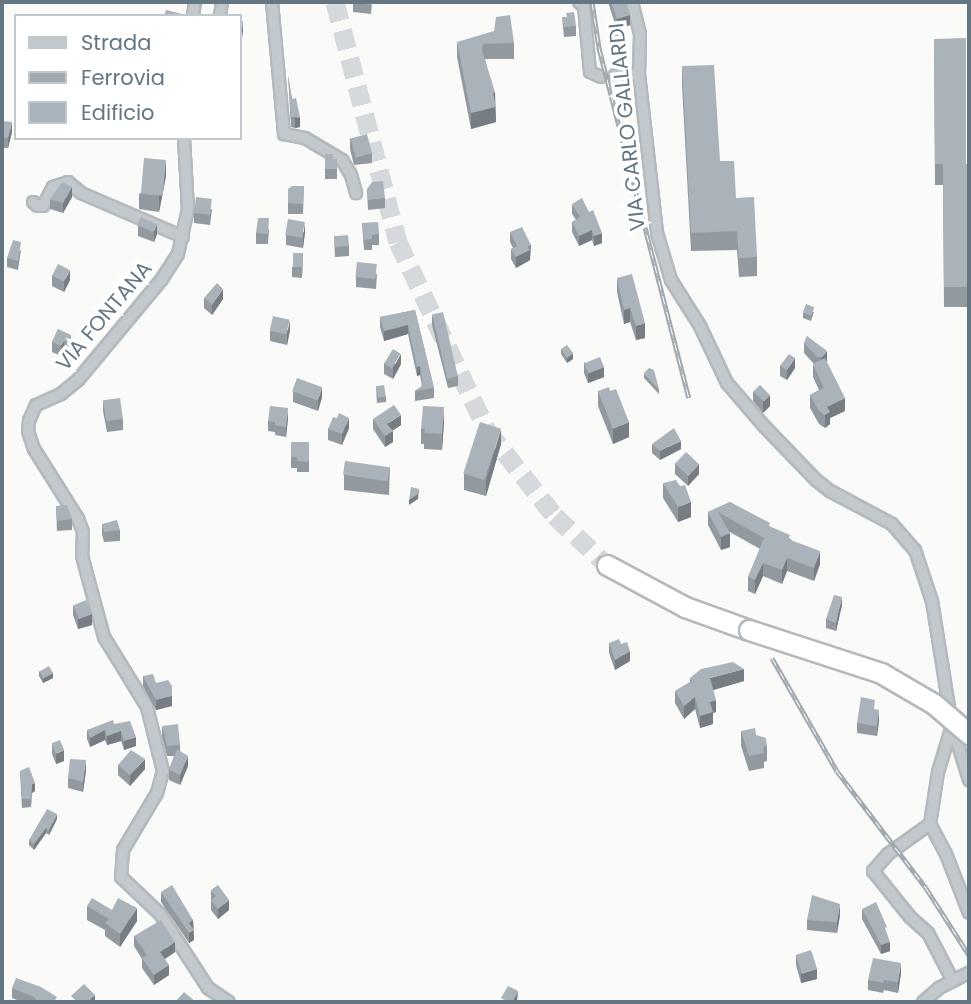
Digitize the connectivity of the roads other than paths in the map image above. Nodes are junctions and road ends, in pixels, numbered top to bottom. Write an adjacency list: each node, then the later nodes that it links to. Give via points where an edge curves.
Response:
1 (272, 2): 8 (street, via 284,134 305,138 342,160)
2 (579, 2): 6 (street, via 584,6 590,72)
3 (632, 2): 4 (street, VIA CARLO GALLARDI, via 640,34)
4 (639, 74): 5 (street); 12 (street, VIA CARLO GALLARDI, via 657,233 671,280 701,326 727,383 764,426 830,491 885,519 909,539 932,601)
5 (615, 75)
6 (601, 77)
7 (184, 140): 10 (street, VIA FONTANA, via 188,209)
8 (356, 193)
9 (33, 202): 10 (street, via 43,206 53,187 68,182 81,193)
10 (183, 237): 18 (street, VIA FONTANA, via 162,279 78,380 36,405 28,431 34,449 78,519 83,532 82,556 104,637 147,707 161,760 163,781 123,850 121,877 160,914 208,988)
11 (607, 565): 12 (highway, bridge, via 685,607 881,673 924,697)
12 (961, 730): 13 (street); 14 (street, via 938,772)
13 (969, 780)
14 (930, 824): 15 (street); 17 (street, via 888,854 873,871 928,933)
15 (969, 913)
16 (969, 973): 17 (street)
17 (953, 981): 19 (street)
18 (229, 1002)
19 (923, 1002)

